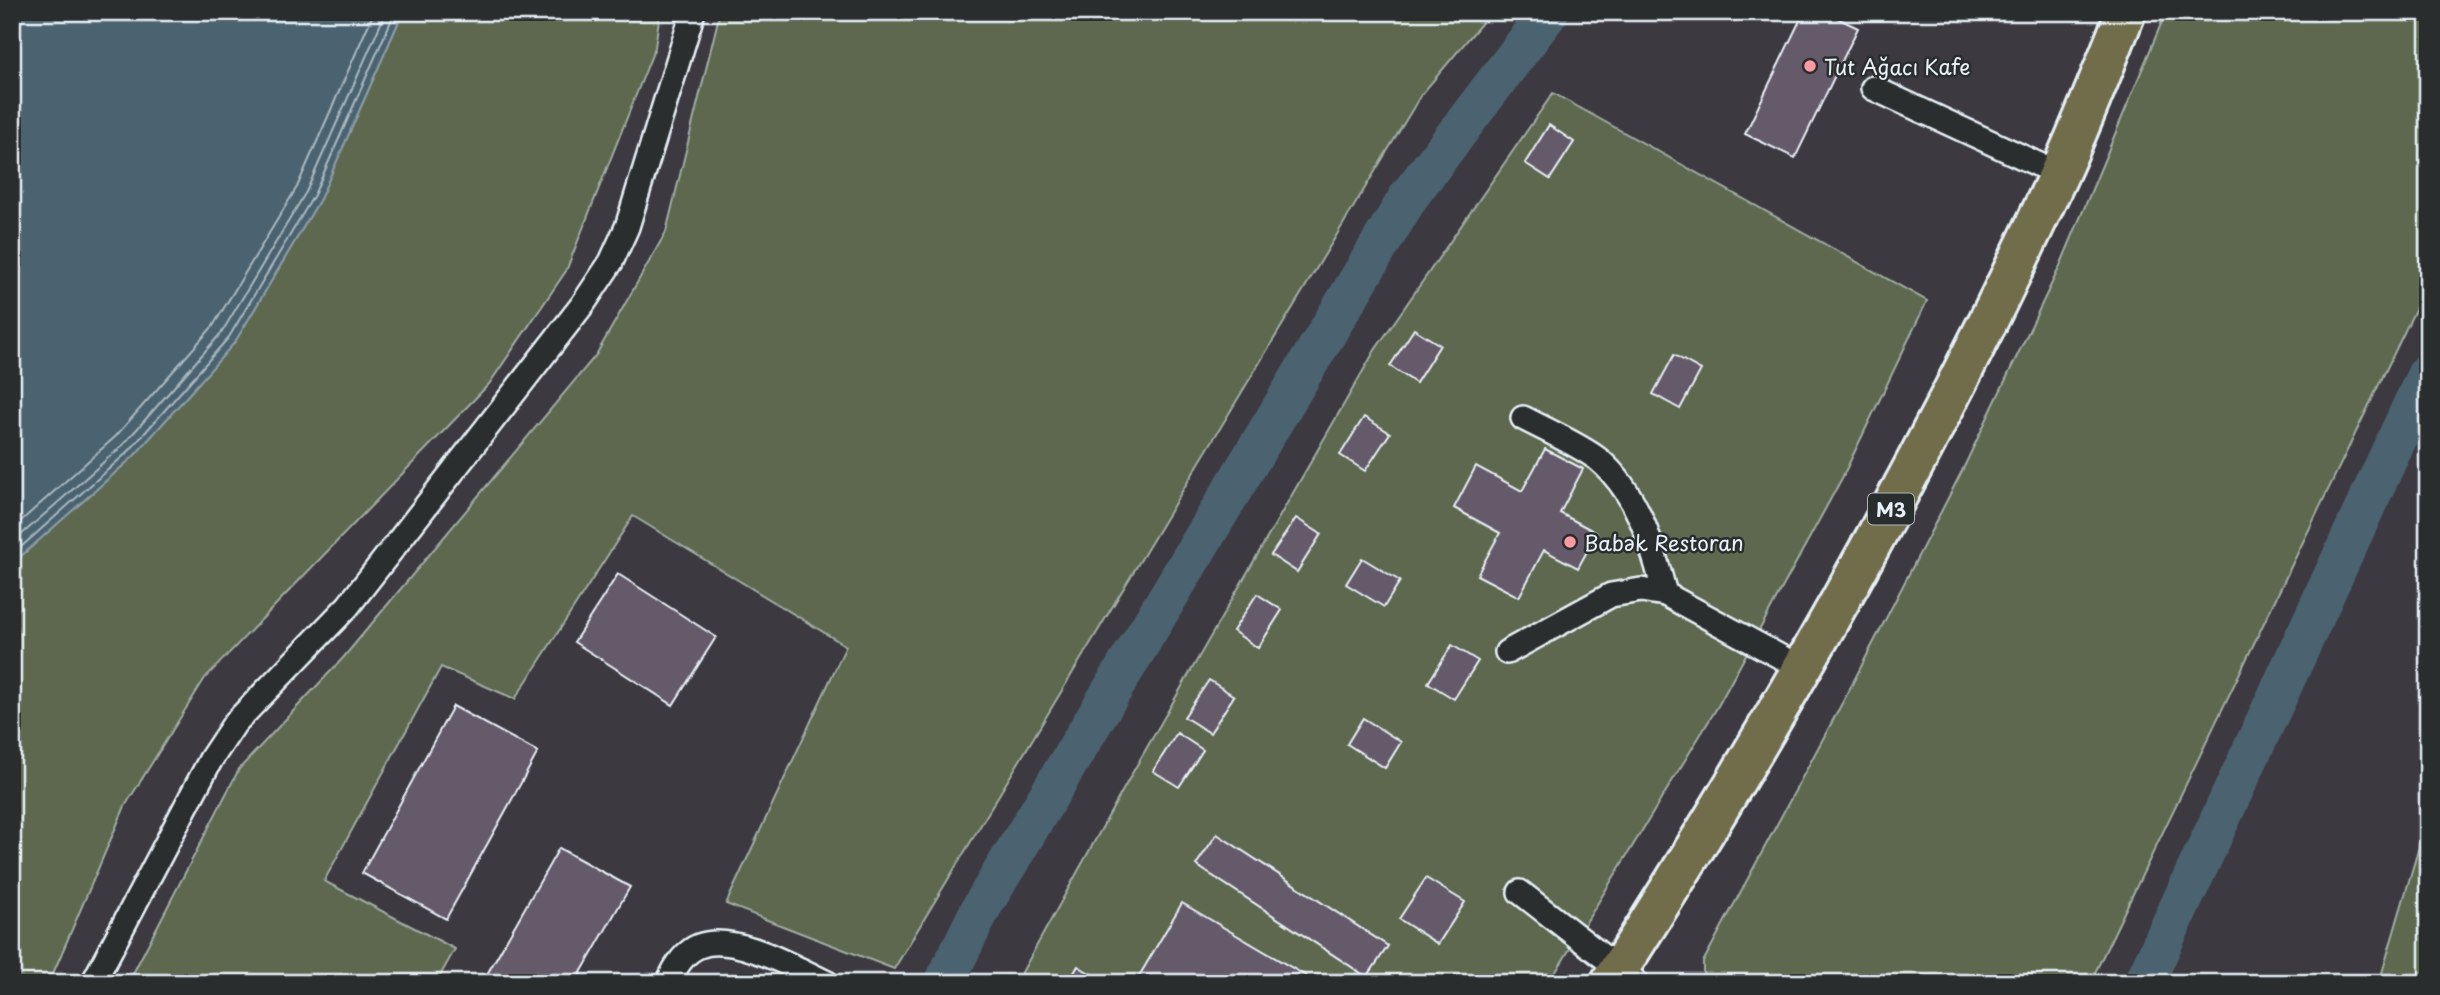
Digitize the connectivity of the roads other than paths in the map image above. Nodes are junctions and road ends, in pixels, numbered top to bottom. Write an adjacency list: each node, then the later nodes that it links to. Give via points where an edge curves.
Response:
1 (693, 12): 11 (lane, via 627,227 611,262 348,606 235,723 211,759)
2 (2126, 12): 4 (main road, M3)
3 (1873, 88): 4 (lane)
4 (2059, 174): 8 (main road, M3, via 1935,426)
5 (1523, 418): 6 (lane, via 1599,459 1627,491 1649,537)
6 (1665, 594): 7 (lane, via 1641,590 1611,594); 8 (lane)
7 (1507, 652)
8 (1801, 668): 10 (main road, M3)
9 (1520, 892): 10 (lane)
10 (1622, 978)
11 (93, 983)
12 (668, 983): 13 (lane, via 676,965 698,946 728,943)
13 (827, 983)

